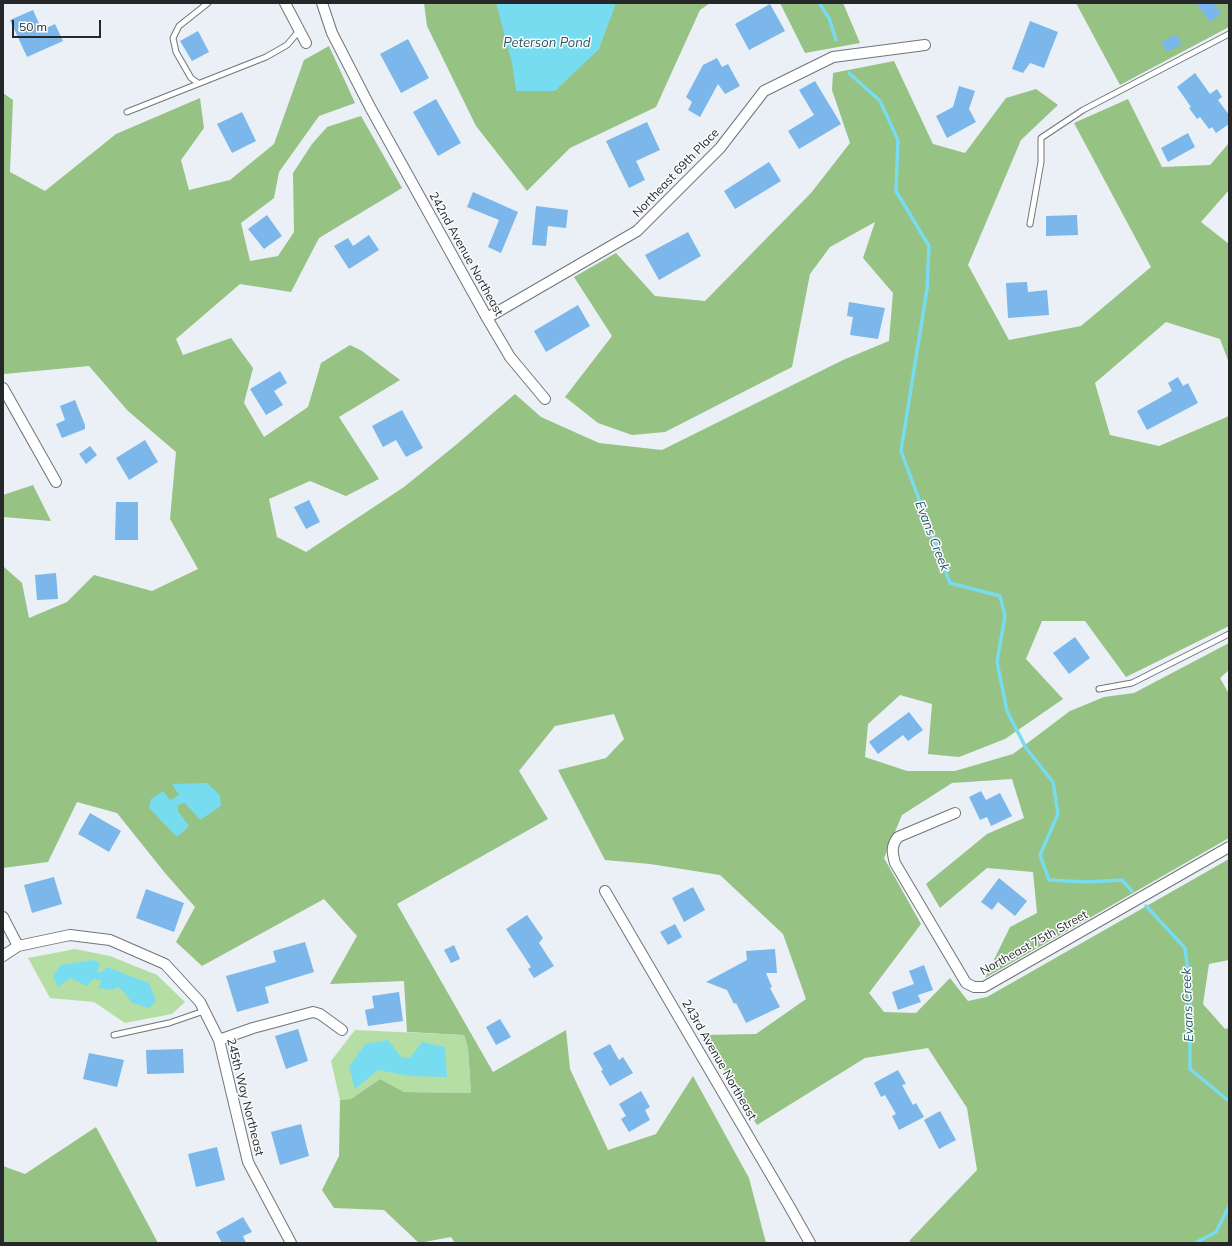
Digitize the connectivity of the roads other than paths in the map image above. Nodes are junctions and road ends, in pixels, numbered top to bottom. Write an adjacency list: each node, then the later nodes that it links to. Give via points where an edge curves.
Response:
1 (208, 3): 8 (lane, via 179,26 173,38 176,52 191,78)
2 (285, 3): 4 (street)
3 (322, 3): 11 (street, 242nd Avenue Northeast, via 332,33 374,115)
4 (299, 31): 6 (street); 8 (lane, via 286,45 266,57)
5 (1229, 34): 10 (lane, via 1083,110 1041,138 1042,162)
6 (306, 43)
7 (925, 45): 11 (street, Northeast 69th Place, via 832,57 764,91 720,148 637,231)
8 (198, 83): 9 (lane)
9 (127, 112)
10 (1030, 224)
11 (487, 318): 13 (street, 242nd Avenue Northeast, via 510,357)
12 (3, 388): 14 (street)
13 (545, 399)
14 (56, 482)
15 (1229, 634): 16 (lane, via 1132,684)
16 (1099, 689)
17 (955, 814): 18 (street, Northeast 75th Street, via 898,837 893,844 892,852 895,862 966,983 974,987 984,987)
18 (1229, 847)
19 (605, 891): 28 (street, 243rd Avenue Northeast)
20 (3, 918): 21 (street)
21 (18, 946): 22 (street); 23 (street, 245th Way Northeast, via 70,935 110,940 165,964 200,1002)
22 (3, 956)
23 (204, 1011): 25 (lane); 26 (street, 245th Way Northeast)
24 (342, 1030): 26 (street, via 313,1012)
25 (114, 1035)
26 (219, 1040): 27 (street, 245th Way Northeast, via 248,1162)
27 (291, 1243)
28 (810, 1243)

